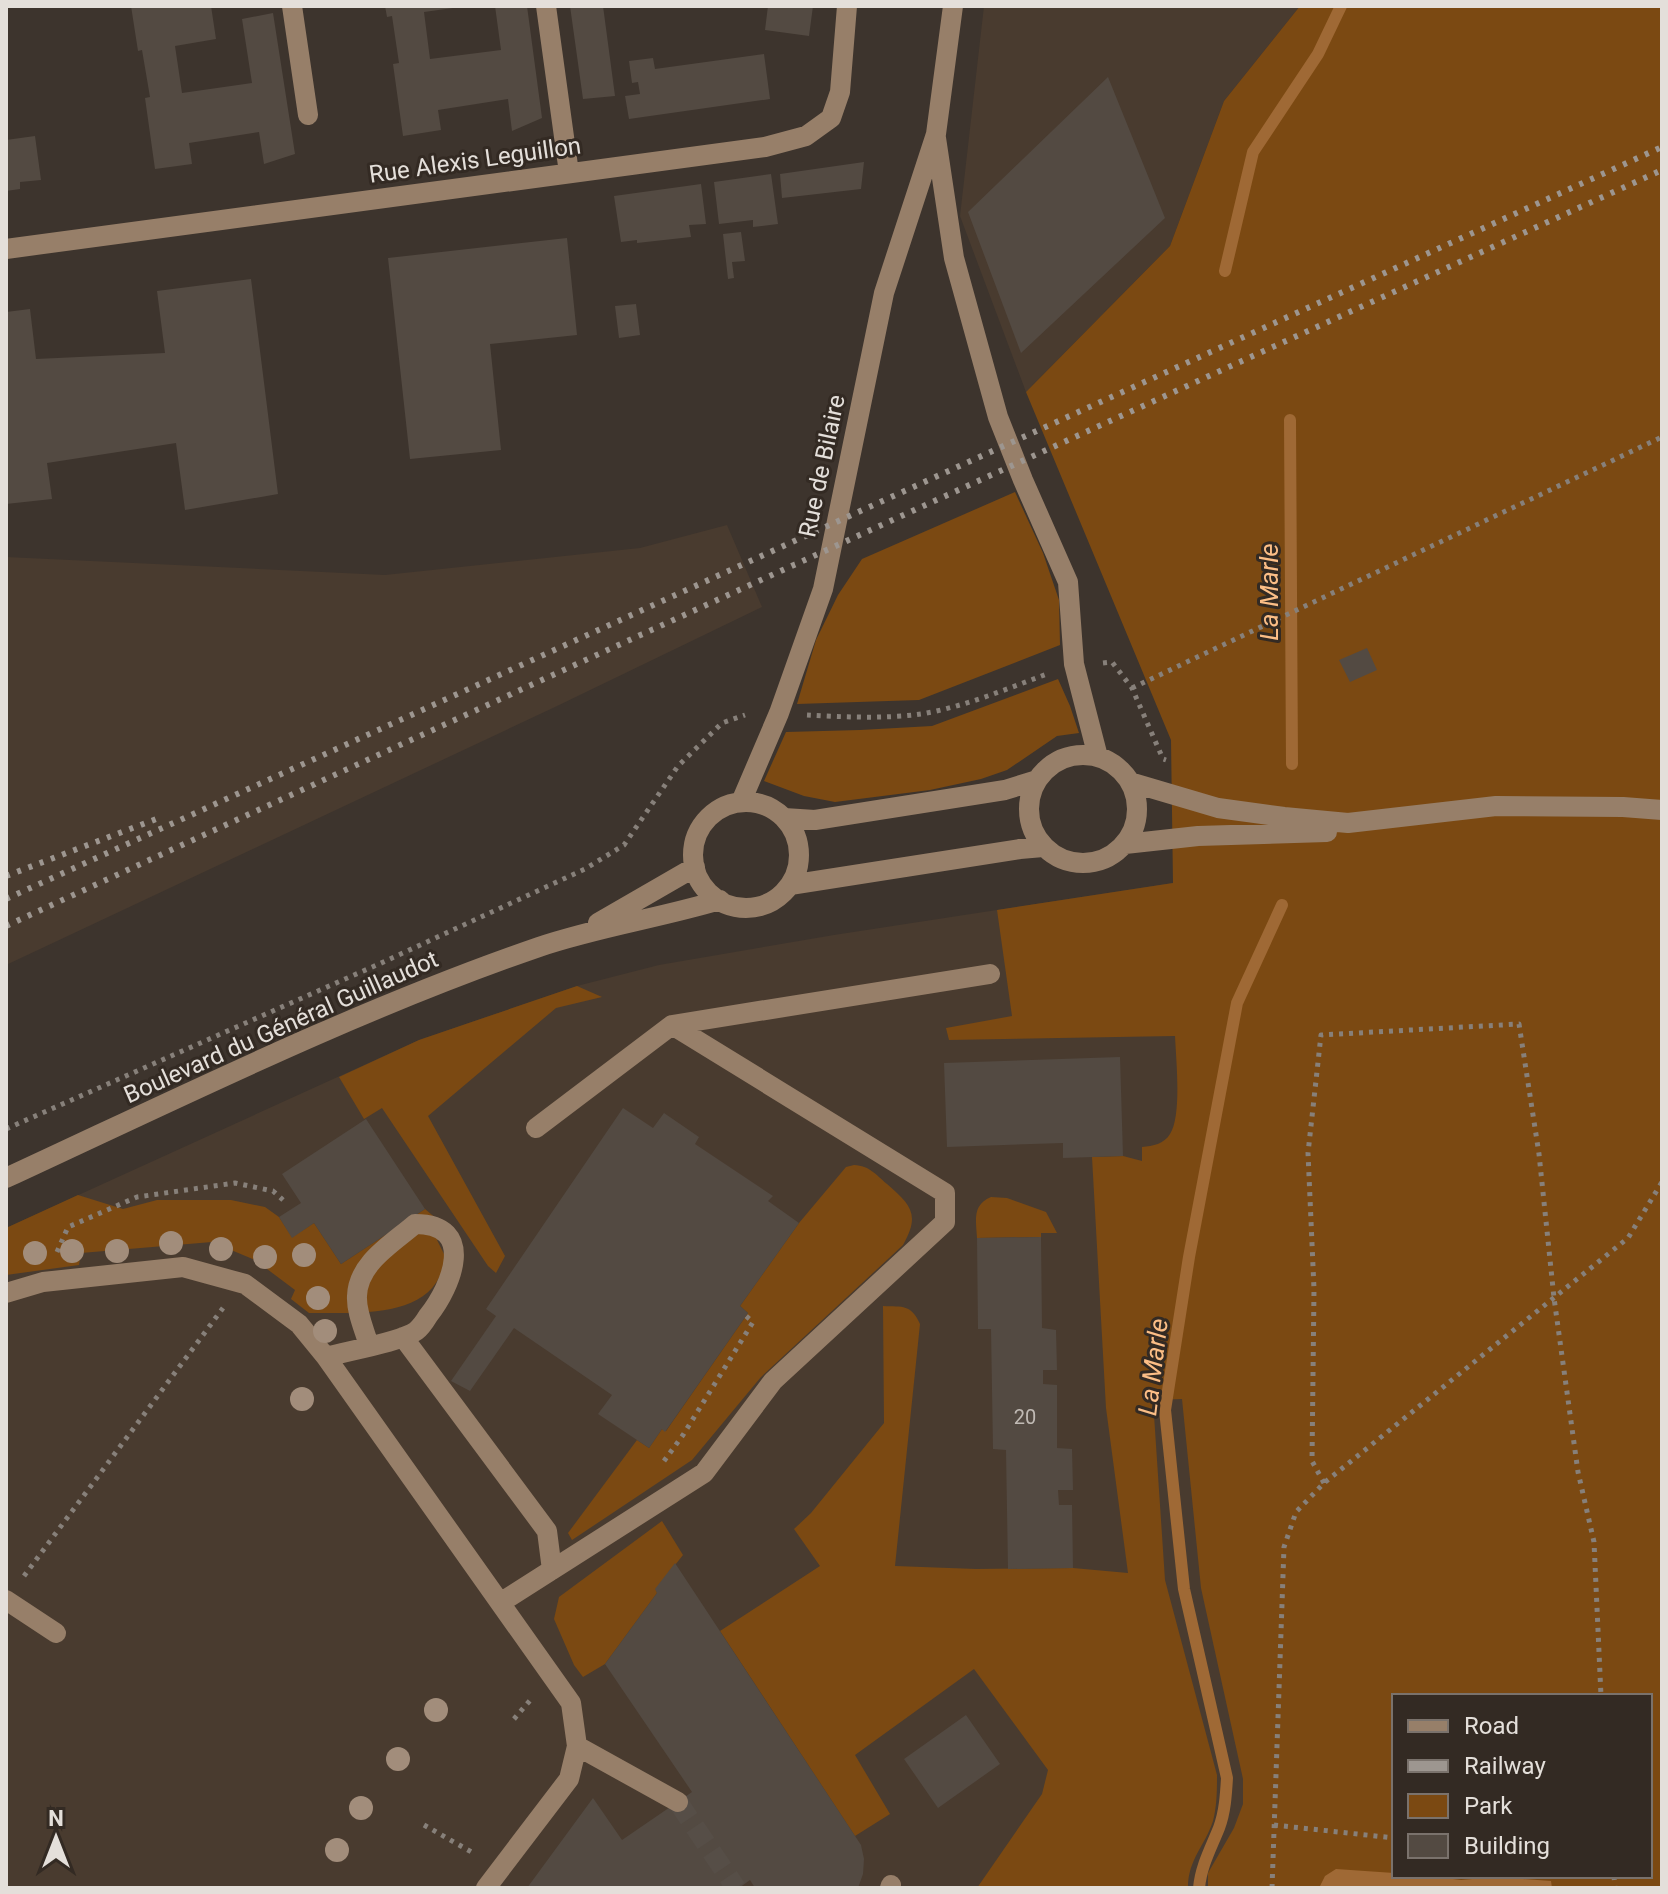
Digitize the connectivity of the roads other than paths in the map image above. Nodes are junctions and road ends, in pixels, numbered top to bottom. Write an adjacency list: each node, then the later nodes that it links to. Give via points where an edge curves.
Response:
1 (292, 6): 5 (street)
2 (546, 6): 7 (street)
3 (847, 6): 7 (street, Rue Alexis Leguillon, via 840,92 831,118 806,136 765,147)
4 (953, 6): 6 (street, Rue de Bilaire)
5 (308, 115)
6 (936, 134): 9 (street, Rue de Bilaire, via 954,258 998,417 1068,582 1074,664); 12 (street, Rue de Bilaire, via 884,293 823,589)
7 (569, 173): 8 (street, Rue Alexis Leguillon)
8 (6, 249)
9 (1098, 757): 10 (street, via 1070,756); 11 (street)
10 (1037, 780): 14 (street, via 1005,790 815,820); 17 (street, via 1029,814)
11 (1130, 782): 15 (street, via 1218,808); 16 (street, via 1138,814)
12 (741, 802): 14 (street, via 772,808); 18 (street, via 716,812 698,832)
13 (1662, 810): 15 (street, via 1496,806)
14 (784, 818): 19 (street, via 795,832 799,851)
15 (1348, 823): 16 (street, via 1336,832)
16 (1125, 844): 17 (street, via 1100,862 1085,864)
17 (1043, 847): 19 (street)
18 (695, 867): 20 (street, via 704,886); 21 (street, Boulevard du Général Guillaudot)
19 (790, 885): 20 (street, via 763,905 733,906)
20 (720, 900): 21 (street, Boulevard du Général Guillaudot)
21 (581, 933): 25 (street, Boulevard du Général Guillaudot, via 365,1015)
22 (990, 974): 23 (street)
23 (672, 1025): 24 (street); 30 (street, via 945,1193 945,1222 773,1381 704,1473)
24 (536, 1128)
25 (6, 1178)
26 (6, 1293): 29 (street, via 43,1282 183,1267 245,1284 299,1324)
27 (403, 1337): 28 (street); 28 (street, via 417,1330 441,1300 454,1263 453,1245 430,1224 415,1224 369,1264 359,1281 356,1299); 30 (street, via 547,1531)
28 (369, 1346): 29 (street)
29 (326, 1357): 32 (street)
30 (552, 1570): 32 (street)
31 (6, 1601): 33 (street)
32 (500, 1603): 34 (street, via 571,1703)
33 (56, 1633)
34 (577, 1746): 35 (street); 36 (street, via 569,1779)
35 (678, 1802)
36 (486, 1888)

